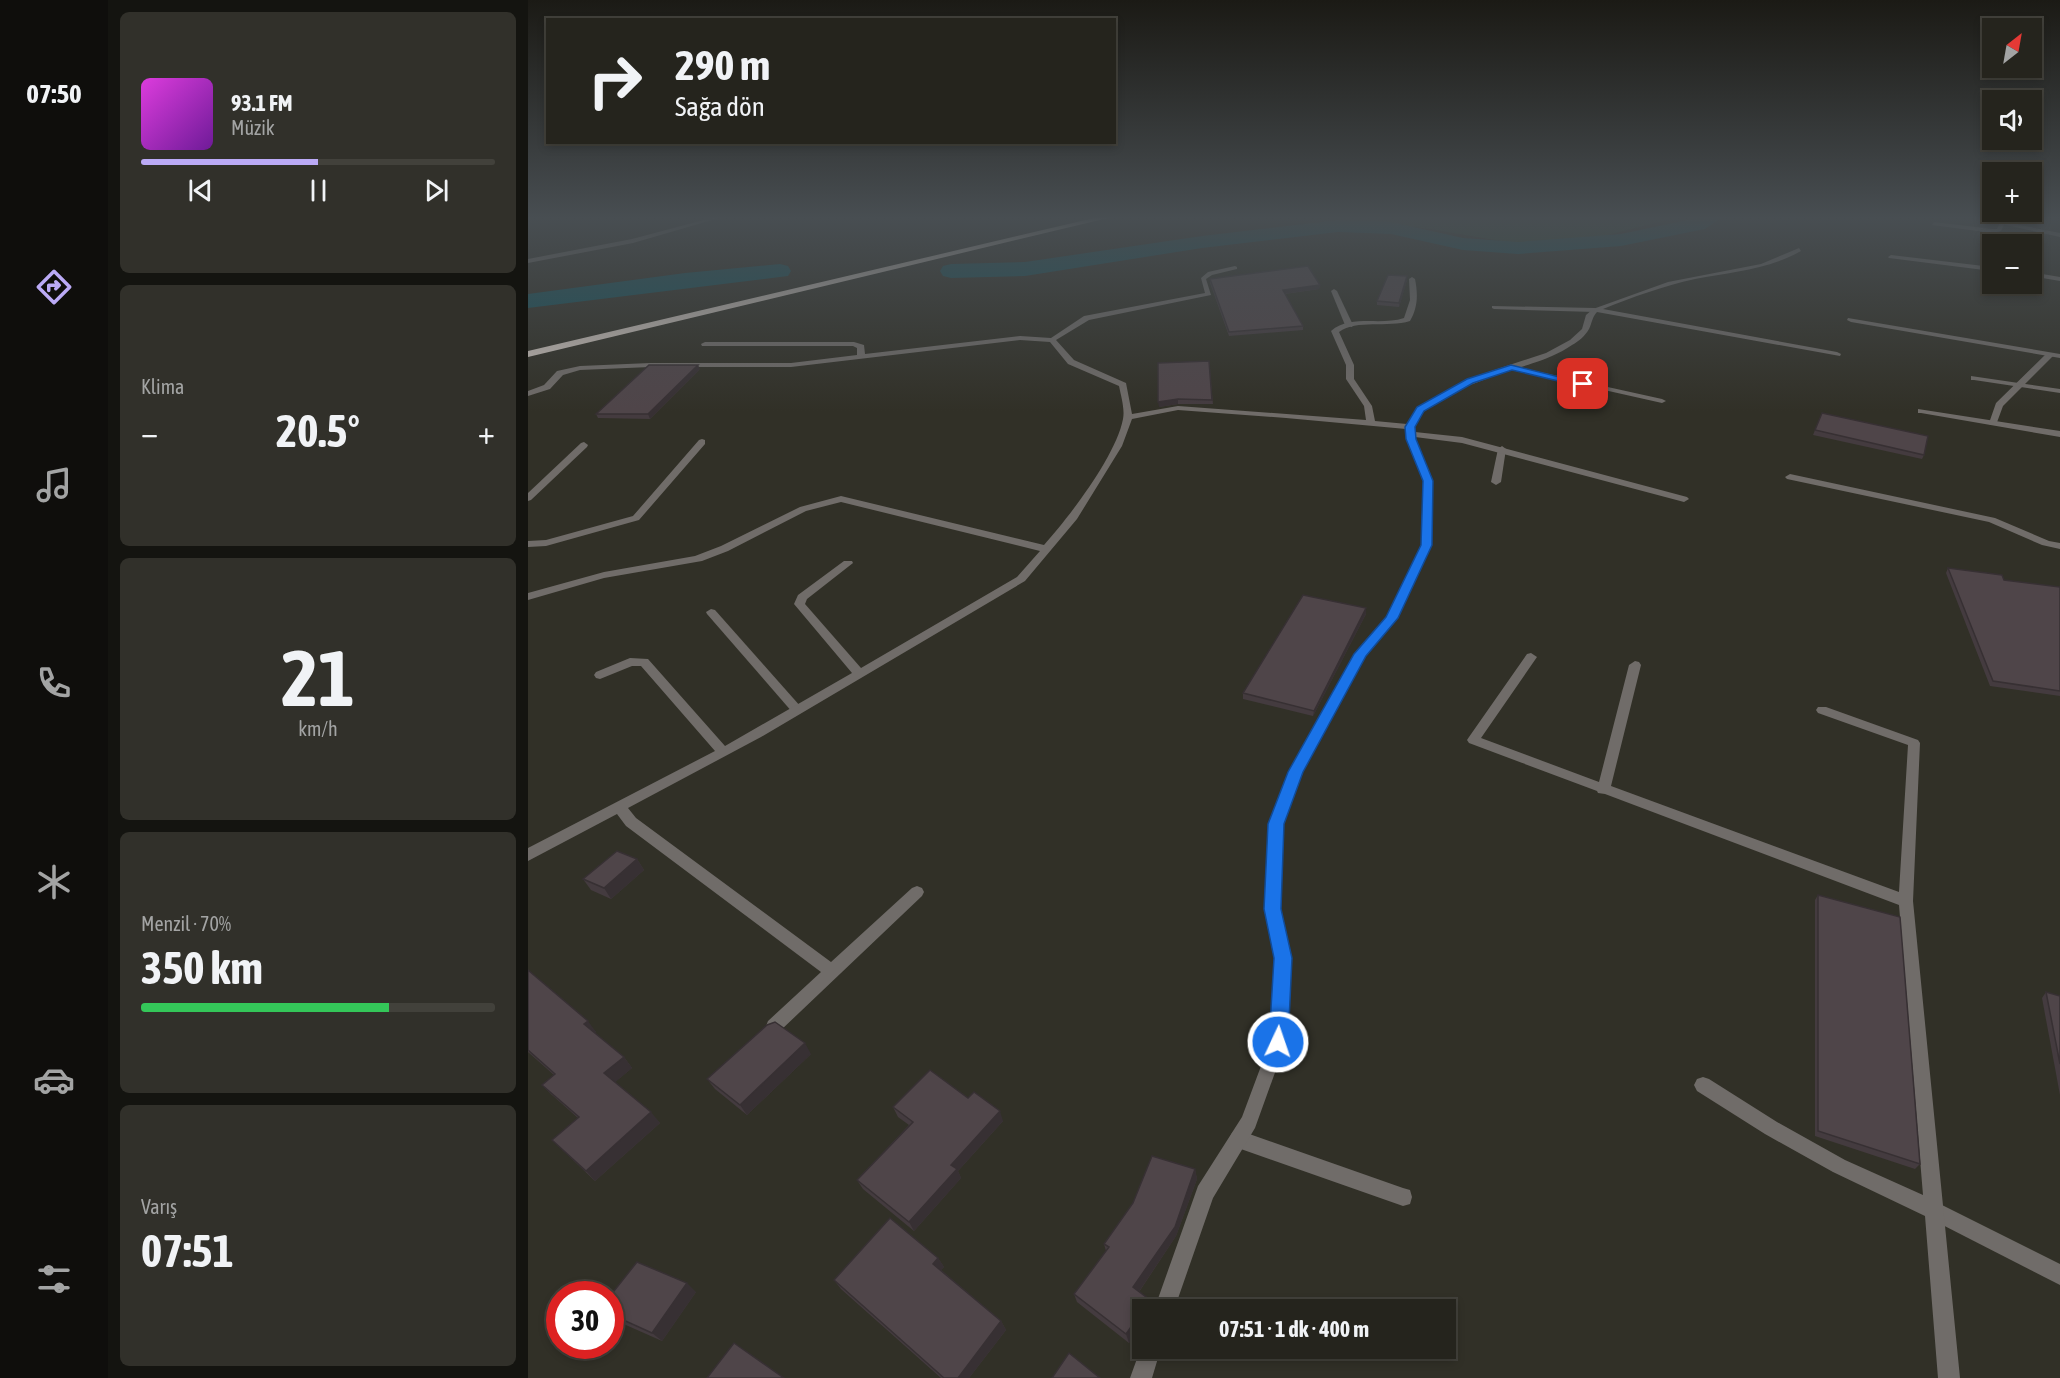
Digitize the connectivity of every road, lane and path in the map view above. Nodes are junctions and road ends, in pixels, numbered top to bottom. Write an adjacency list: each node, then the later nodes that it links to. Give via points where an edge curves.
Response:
1 (791, 282): 12 (highway)
2 (832, 282): 14 (highway)
3 (1204, 282): 11 (street, via 1209,294 1087,318)
4 (1413, 282): 10 (street, via 1412,310 1407,319 1388,324)
5 (1675, 282): 8 (street, via 1640,290)
6 (1334, 291): 10 (street)
7 (1494, 307): 8 (street)
8 (1595, 310): 15 (street); 19 (street, via 1585,330 1573,342 1549,355)
9 (1851, 320): 16 (street)
10 (1348, 325): 28 (street, via 1335,331 1350,365 1350,379 1368,406)
11 (1052, 340): 18 (street, via 1020,338); 26 (street, via 1071,362 1123,385)
12 (528, 344)
13 (705, 344): 18 (street, via 854,344 861,347)
14 (528, 354)
15 (1837, 354)
16 (2050, 354): 17 (street); 21 (street)
17 (2060, 356)
18 (861, 357): 23 (street, via 791,365 580,368 560,373 547,387)
19 (1511, 367): 24 (street); 29 (street, via 1470,381 1420,409)
20 (1974, 378): 21 (street)
21 (2019, 386): 22 (street); 27 (street, via 1999,405)
22 (2060, 391)
23 (528, 394)
24 (1662, 401)
25 (1921, 411): 27 (street)
26 (1128, 417): 28 (street, via 1178,408); 40 (street, via 1118,446 1072,519)
27 (1994, 423): 30 (street)
28 (1371, 424): 29 (street)
29 (1410, 431): 33 (street); 59 (street, via 1428,481 1426,545 1392,618 1360,654 1301,762 1276,824 1272,909 1283,958 1278,1042 1249,1122)
30 (2060, 434)
31 (702, 442): 38 (street, via 636,518 546,543)
32 (584, 445): 36 (street)
33 (1502, 449): 35 (street); 37 (street)
34 (1790, 477): 39 (street, via 1992,520)
35 (1496, 482)
36 (528, 498)
37 (1684, 499)
38 (528, 544)
39 (2060, 546)
40 (1046, 549): 42 (street, via 841,499 816,503 780,517 706,557 614,572); 46 (street, via 1021,579)
41 (848, 563): 46 (street, via 802,597 799,604)
42 (528, 597)
43 (711, 612): 48 (street)
44 (1531, 657): 51 (street, via 1473,740)
45 (1635, 665): 51 (street)
46 (860, 674): 48 (street)
47 (600, 675): 50 (street, via 630,662 644,662)
48 (797, 710): 50 (street)
49 (1822, 710): 55 (street, via 1914,743)
50 (723, 752): 52 (street)
51 (1603, 790): 55 (street)
52 (619, 807): 53 (street); 56 (street, via 631,822)
53 (528, 855)
54 (918, 892): 56 (street)
55 (1906, 901): 61 (street)
56 (832, 972): 57 (street)
57 (774, 1026)
58 (1703, 1085): 61 (street, via 1839,1166)
59 (1238, 1139): 60 (street); 63 (street, via 1205,1193)
60 (1403, 1197)
61 (1934, 1210): 62 (street); 66 (street)
62 (2060, 1275)
63 (1168, 1299)
64 (1147, 1359): 65 (street)
65 (1141, 1378)
66 (1949, 1378)

